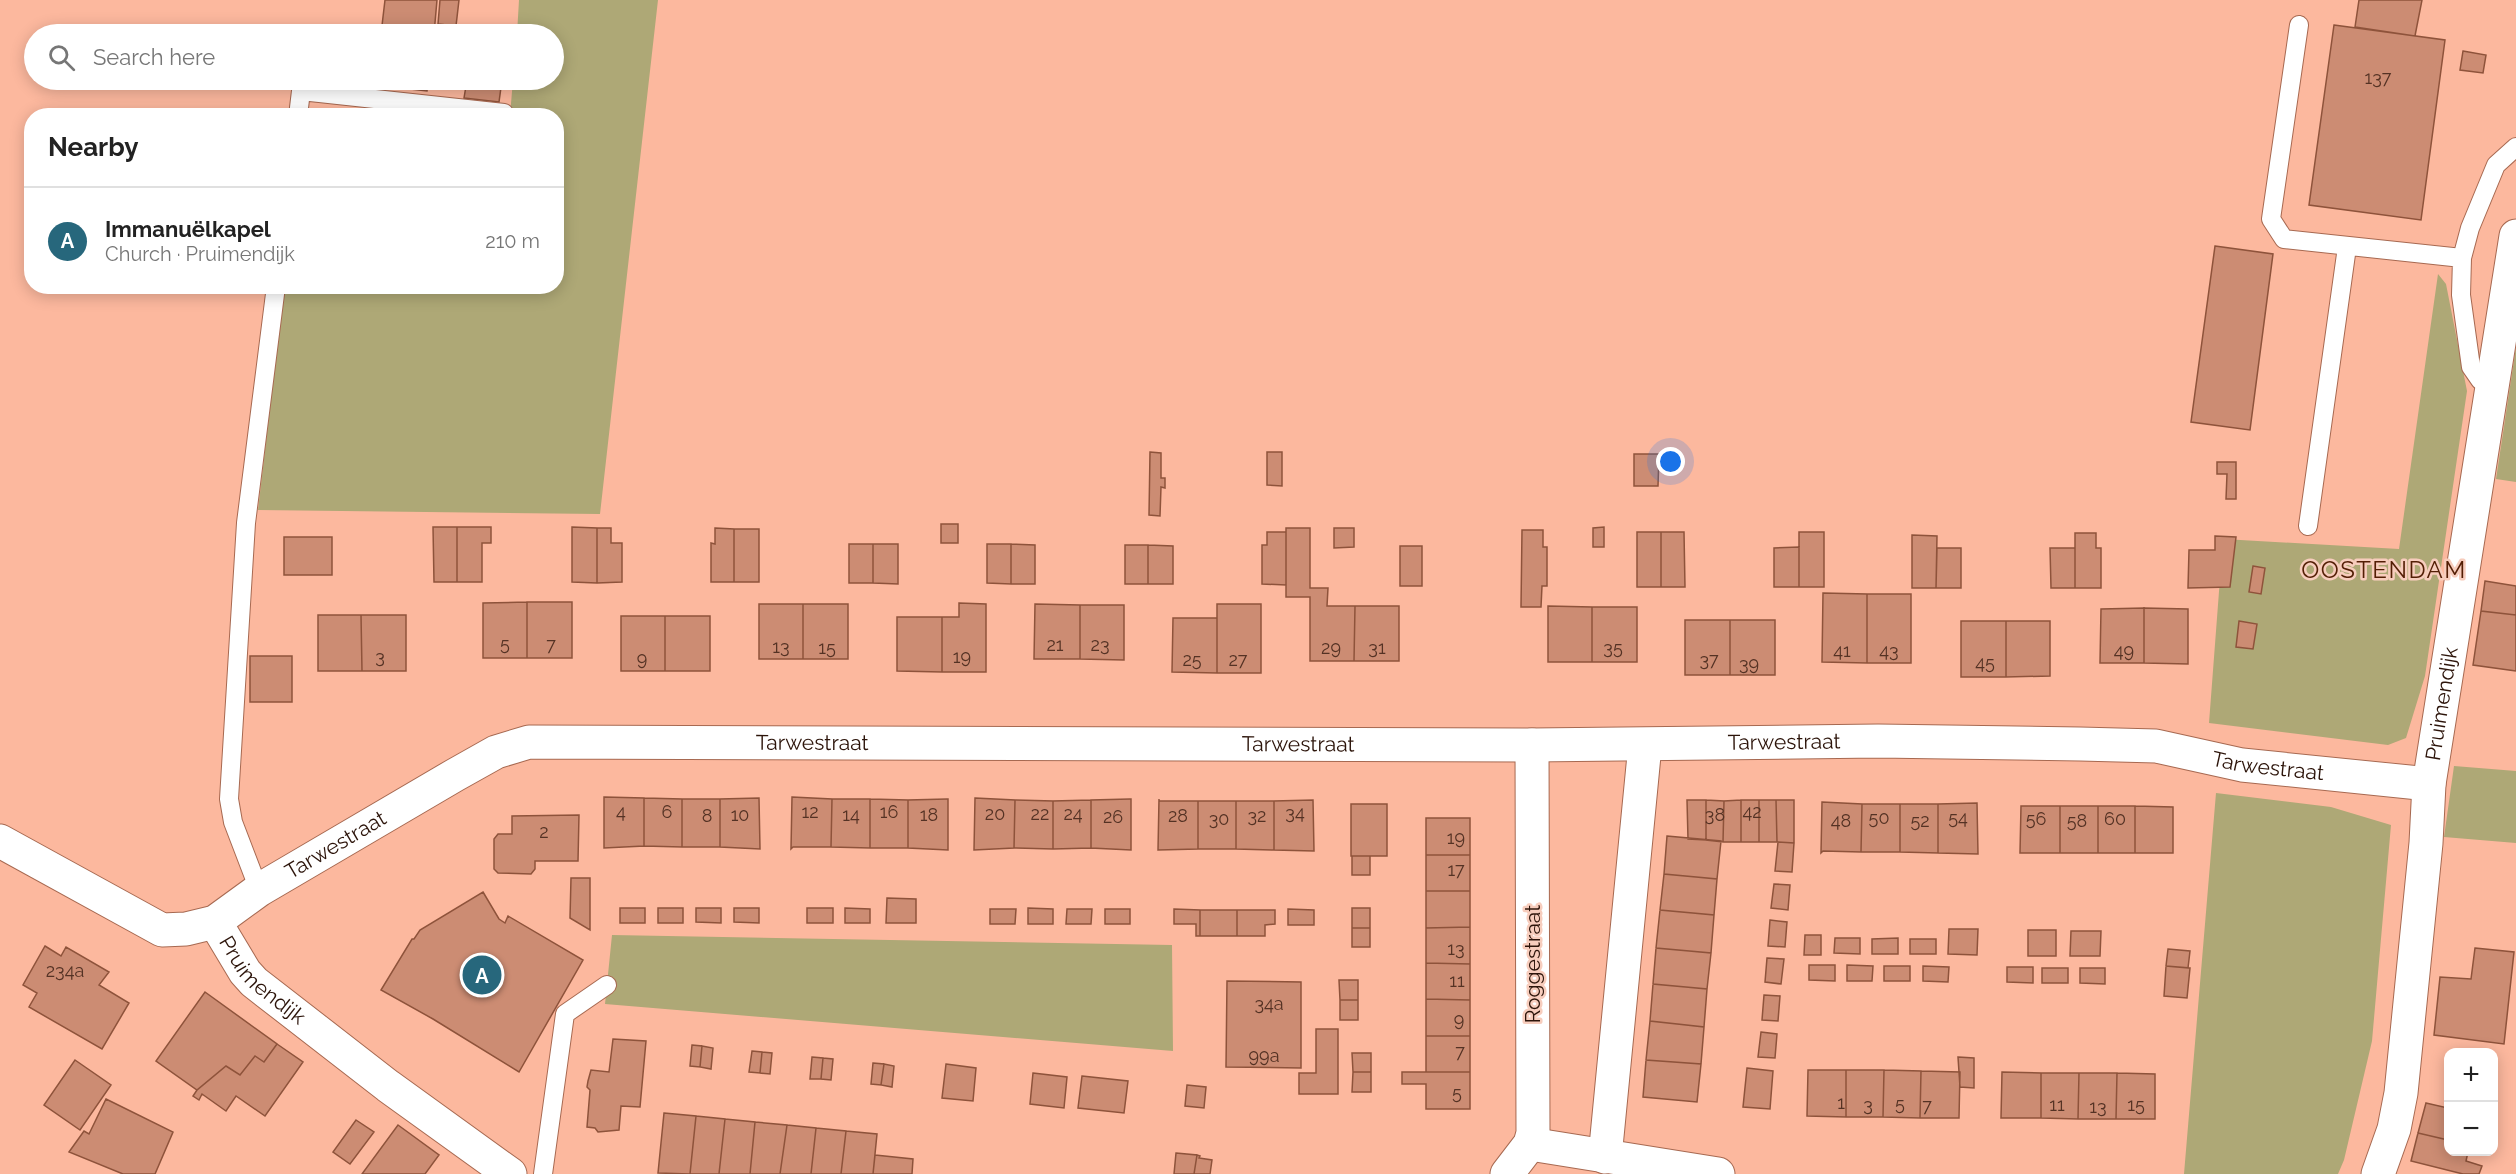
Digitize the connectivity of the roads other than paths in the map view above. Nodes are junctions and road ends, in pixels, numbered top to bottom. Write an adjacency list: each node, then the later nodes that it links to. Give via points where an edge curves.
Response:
1 (2299, 25): 6 (lane, via 2271,219 2284,239)
2 (299, 108): 3 (lane, via 301,91)
3 (458, 108)
4 (2516, 147): 7 (lane, via 2496,165)
5 (2516, 236): 9 (street, Pruimendijk)
6 (2347, 247): 7 (lane); 10 (lane)
7 (2462, 258): 9 (lane, via 2461,296 2471,368)
8 (275, 294): 15 (lane, via 246,523 229,799 233,822)
9 (2492, 387): 13 (street, Pruimendijk)
10 (2308, 526)
11 (1532, 745): 12 (street, Tarwestraat); 15 (street, Tarwestraat, via 529,742 496,752); 18 (street, Roggestraat)
12 (1645, 745): 13 (street, Tarwestraat, via 1878,741 2156,746 2242,765); 19 (street)
13 (2429, 784): 25 (street, Pruimendijk, via 2401,1093 2394,1129)
14 (0, 841): 16 (street, Pruimendijk, via 162,930)
15 (259, 890): 16 (street, Tarwestraat)
16 (216, 922): 21 (street, Pruimendijk, via 254,982)
17 (607, 985): 22 (lane, via 565,1014)
18 (1530, 1144): 19 (street); 23 (street)
19 (1605, 1157): 20 (street)
20 (1676, 1171): 24 (street)
21 (510, 1174)
22 (543, 1174)
23 (1507, 1174)
24 (1718, 1174)
25 (2378, 1174)

